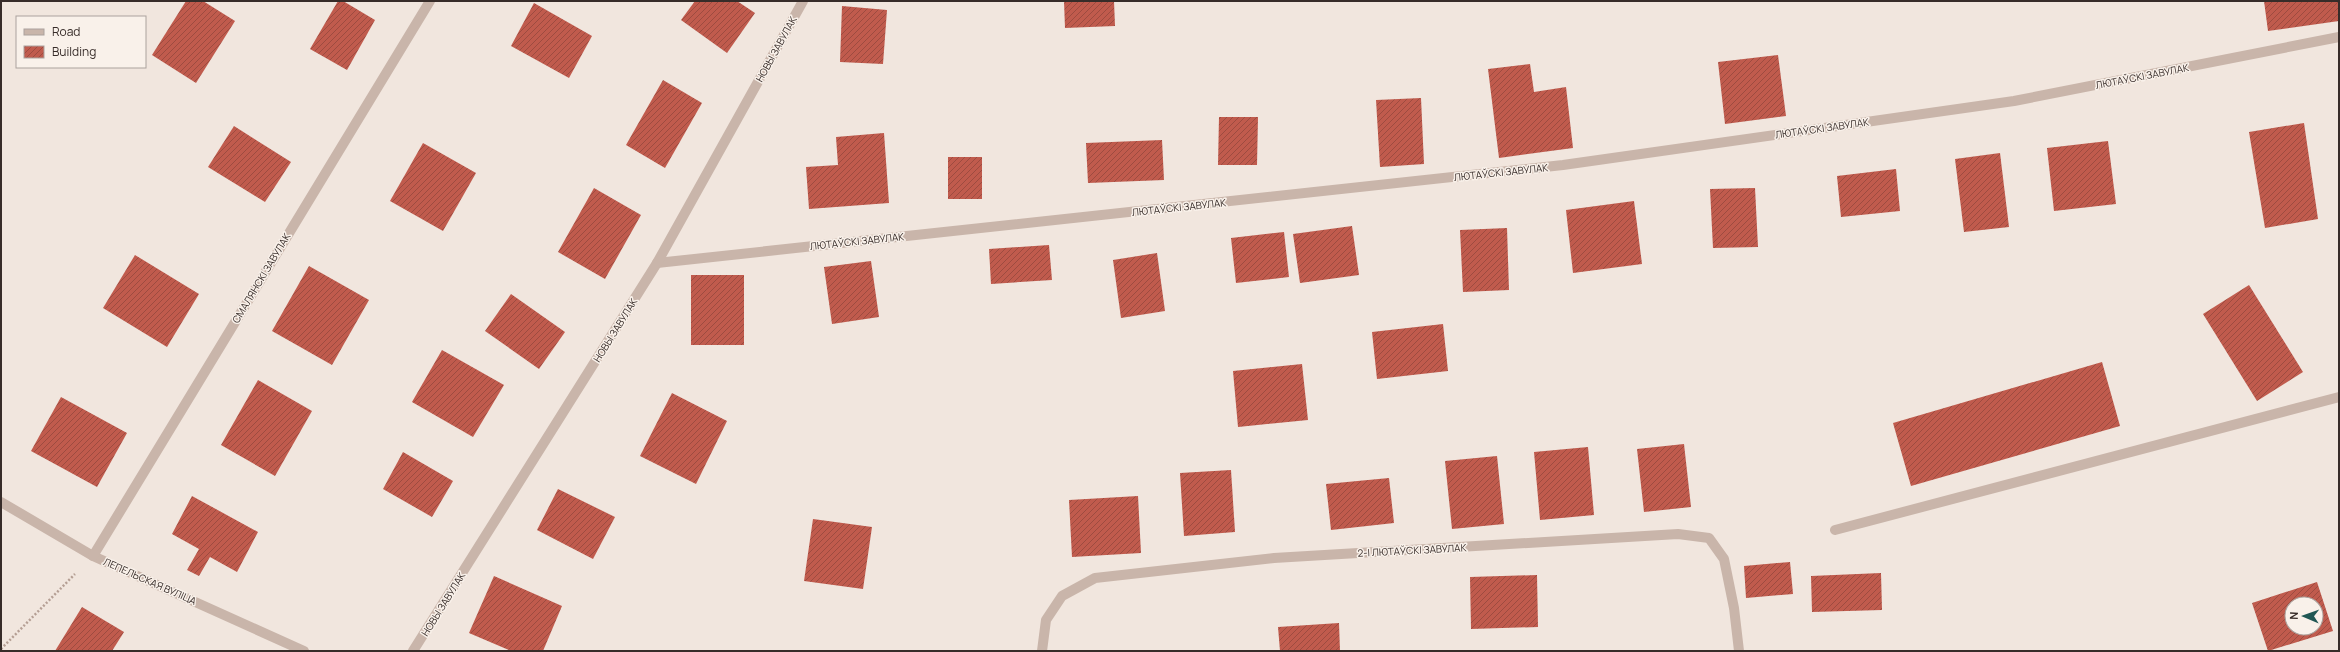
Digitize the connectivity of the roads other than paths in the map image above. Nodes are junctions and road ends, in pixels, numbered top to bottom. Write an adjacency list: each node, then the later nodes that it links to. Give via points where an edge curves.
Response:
1 (430, 1): 8 (street, СМАЛЯНСКІ ЗАВУЛАК)
2 (803, 1): 4 (street, НОВЫ ЗАВУЛАК)
3 (2339, 37): 4 (street, ЛЮТАЎСКІ ЗАВУЛАК, via 2014,101 1563,165)
4 (657, 263): 10 (street, НОВЫ ЗАВУЛАК)
5 (2339, 397): 7 (street)
6 (1, 502): 8 (street, ЛЕПЕЛЬСКАЯ ВУЛІЦА)
7 (1835, 530)
8 (93, 556): 9 (street, ЛЕПЕЛЬСКАЯ ВУЛІЦА)
9 (304, 651)
10 (413, 651)
11 (1042, 651): 12 (street, 2-І ЛЮТАЎСКІ ЗАВУЛАК, via 1046,620 1062,596 1095,578 1274,558 1678,534 1709,538 1724,559)
12 (1739, 651)

